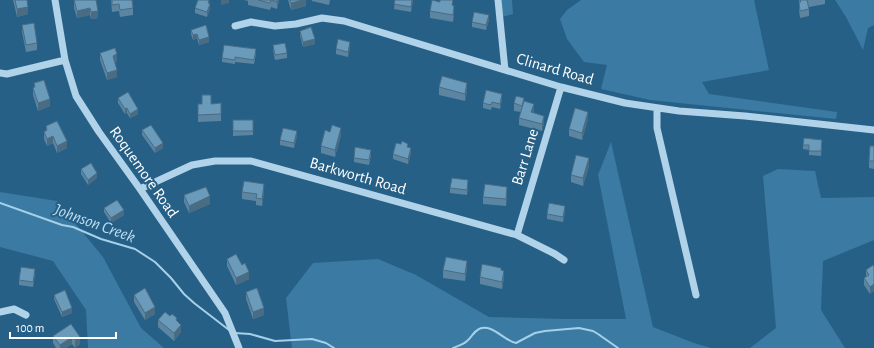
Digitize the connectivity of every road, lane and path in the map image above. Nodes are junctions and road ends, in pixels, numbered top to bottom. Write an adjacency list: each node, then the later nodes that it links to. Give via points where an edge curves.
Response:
1 (55, 0): 4 (street, Roquemore Road)
2 (498, 0): 5 (street)
3 (235, 26): 5 (street, Clinard Road, via 251,22 275,26 322,18 344,21)
4 (65, 60): 6 (street, via 7,74); 10 (street, Roquemore Road, via 76,96)
5 (505, 70): 7 (street, Clinard Road)
6 (0, 73)
7 (561, 87): 8 (street, Clinard Road); 11 (street, Barr Lane)
8 (657, 109): 9 (street, Clinard Road); 13 (street, via 657,128)
9 (874, 130)
10 (140, 189): 11 (street, Barkworth Road, via 192,165 215,161 251,161); 16 (street, Roquemore Road, via 225,313)
11 (517, 235): 12 (street, Barkworth Road)
12 (564, 260)
13 (696, 295)
14 (0, 312): 15 (street, via 14,310)
15 (26, 315)
16 (240, 348)

